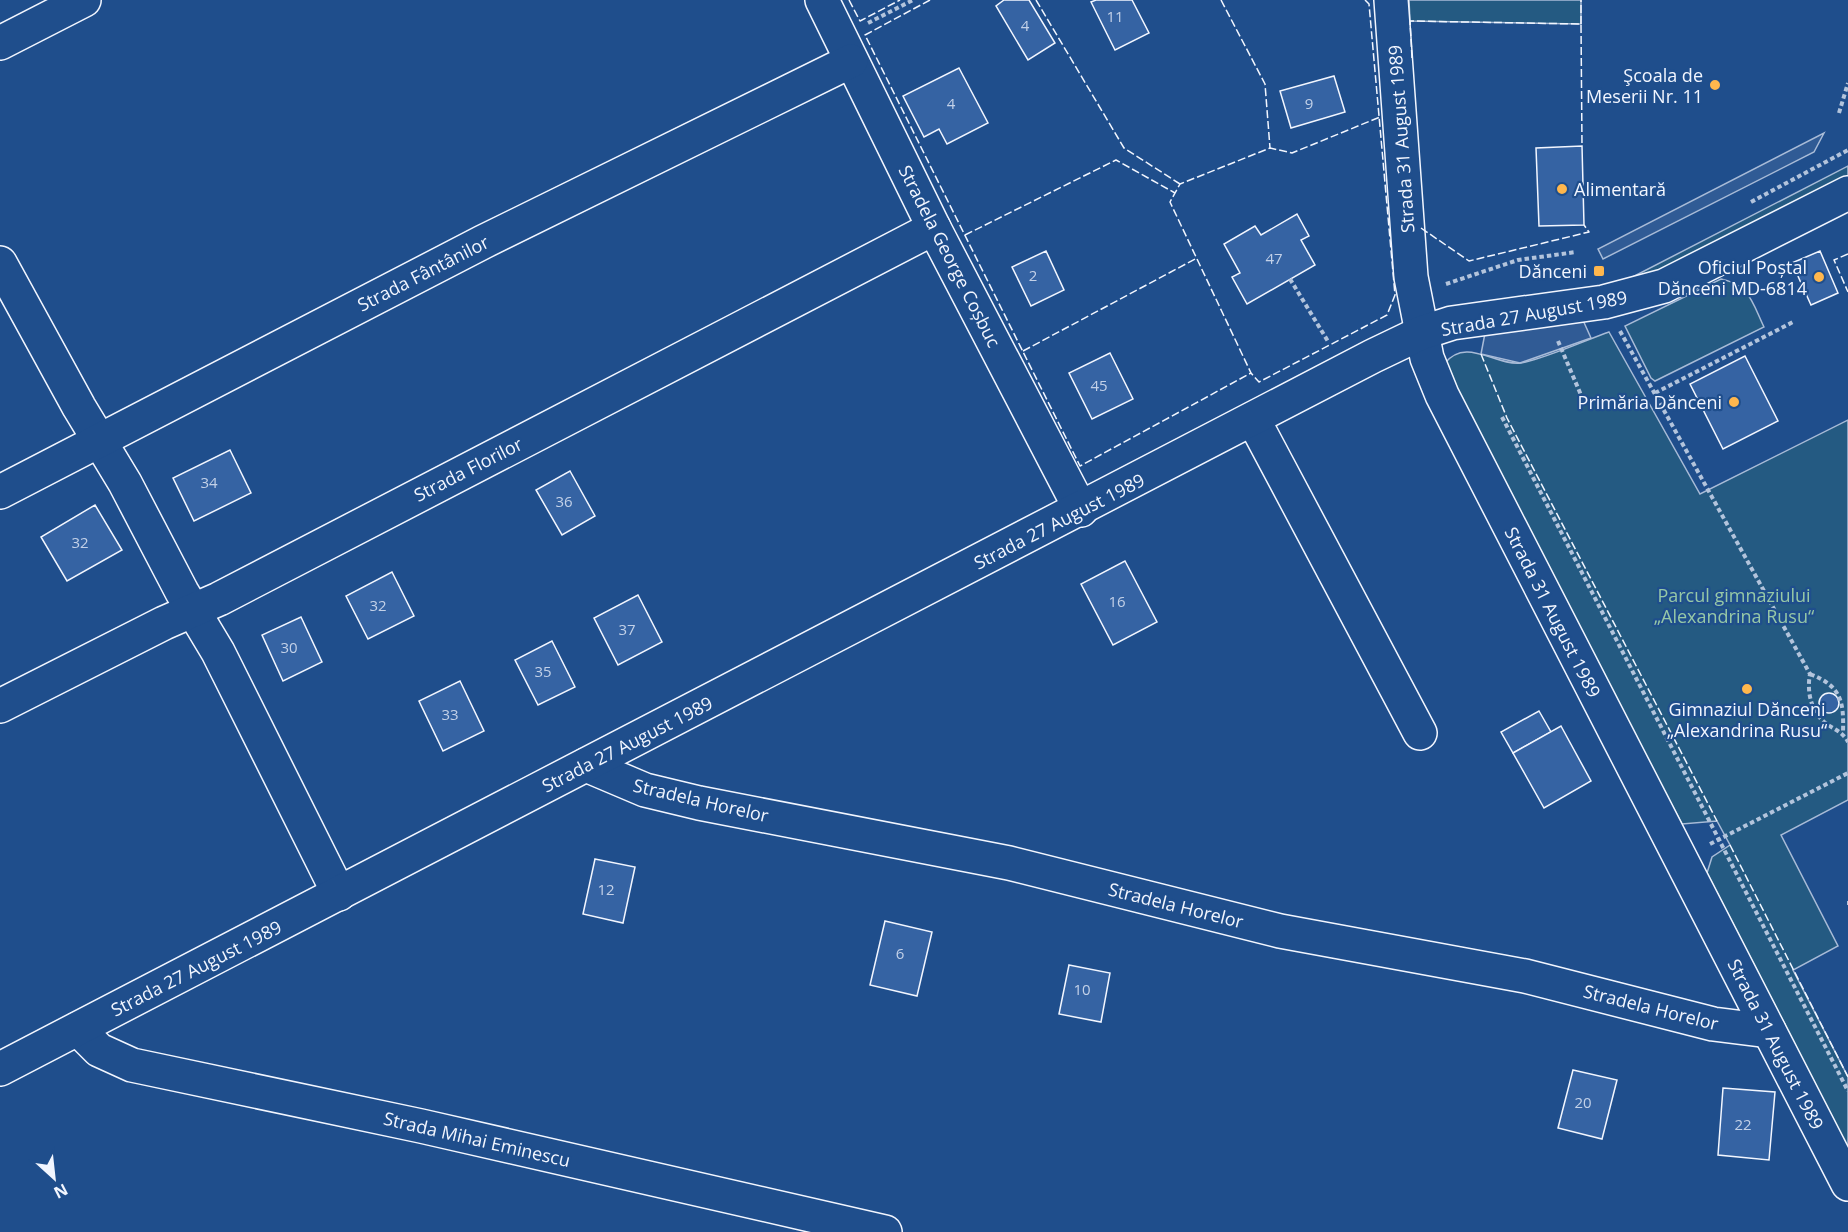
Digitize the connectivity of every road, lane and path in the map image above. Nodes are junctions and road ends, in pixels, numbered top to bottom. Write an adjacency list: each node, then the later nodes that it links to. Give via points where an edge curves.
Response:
1 (84, 0): 5 (street)
2 (822, 0): 6 (street, Stradela George Coșbuc)
3 (912, 0): 6 (path)
4 (1391, 0): 18 (street, Strada 31 August 1989, via 1411,277)
5 (0, 43)
6 (845, 50): 10 (street, Stradela George Coșbuc); 24 (street, Strada Fântânilor)
7 (1848, 83): 8 (path)
8 (1839, 113)
9 (1848, 193): 15 (street, Strada 27 August 1989, via 1664,286 1604,302)
10 (934, 228): 26 (street, Stradela George Coșbuc); 27 (street, Strada Florilor)
11 (1576, 252): 14 (path, via 1518,260)
12 (0, 263): 24 (street)
13 (1290, 279): 19 (path)
14 (1443, 285)
15 (1545, 310): 18 (street, Strada 27 August 1989, via 1452,323); 21 (path)
16 (1795, 321): 20 (path)
17 (1620, 330): 20 (path)
18 (1421, 333): 23 (street, Strada 27 August 1989); 36 (street, Strada 31 August 1989, via 1442,395)
19 (1333, 348)
20 (1655, 393): 28 (path)
21 (1581, 395)
22 (1502, 417): 35 (path)
23 (1253, 419): 26 (street, Strada 27 August 1989); 30 (street)
24 (99, 442): 25 (street, Strada Fântânilor); 27 (street, via 125,483)
25 (0, 492)
26 (1081, 510): 33 (street, Strada 27 August 1989)
27 (192, 611): 29 (street, Strada Florilor); 37 (street, via 218,652)
28 (1810, 674): 31 (path, via 1807,688 1813,705 1822,720); 31 (path, via 1826,680 1836,690 1843,704)
29 (0, 706)
30 (1420, 733)
31 (1844, 733): 32 (path)
32 (1848, 742)
33 (585, 765): 37 (street, Strada 27 August 1989); 39 (street, Stradela Horelor, via 645,790 699,803 1009,863 1280,931 1525,976 1713,1024)
34 (1848, 773): 35 (path)
35 (1719, 839): 36 (path); 41 (path)
36 (1681, 859): 39 (street, Strada 31 August 1989)
37 (339, 894): 38 (street, Strada 27 August 1989)
38 (78, 1029): 40 (street, Strada 27 August 1989); 43 (street, Strada Mihai Eminescu, via 99,1050 132,1065)
39 (1769, 1031): 42 (street, Strada 31 August 1989)
40 (0, 1069)
41 (1848, 1091)
42 (1848, 1184)
43 (885, 1232)

